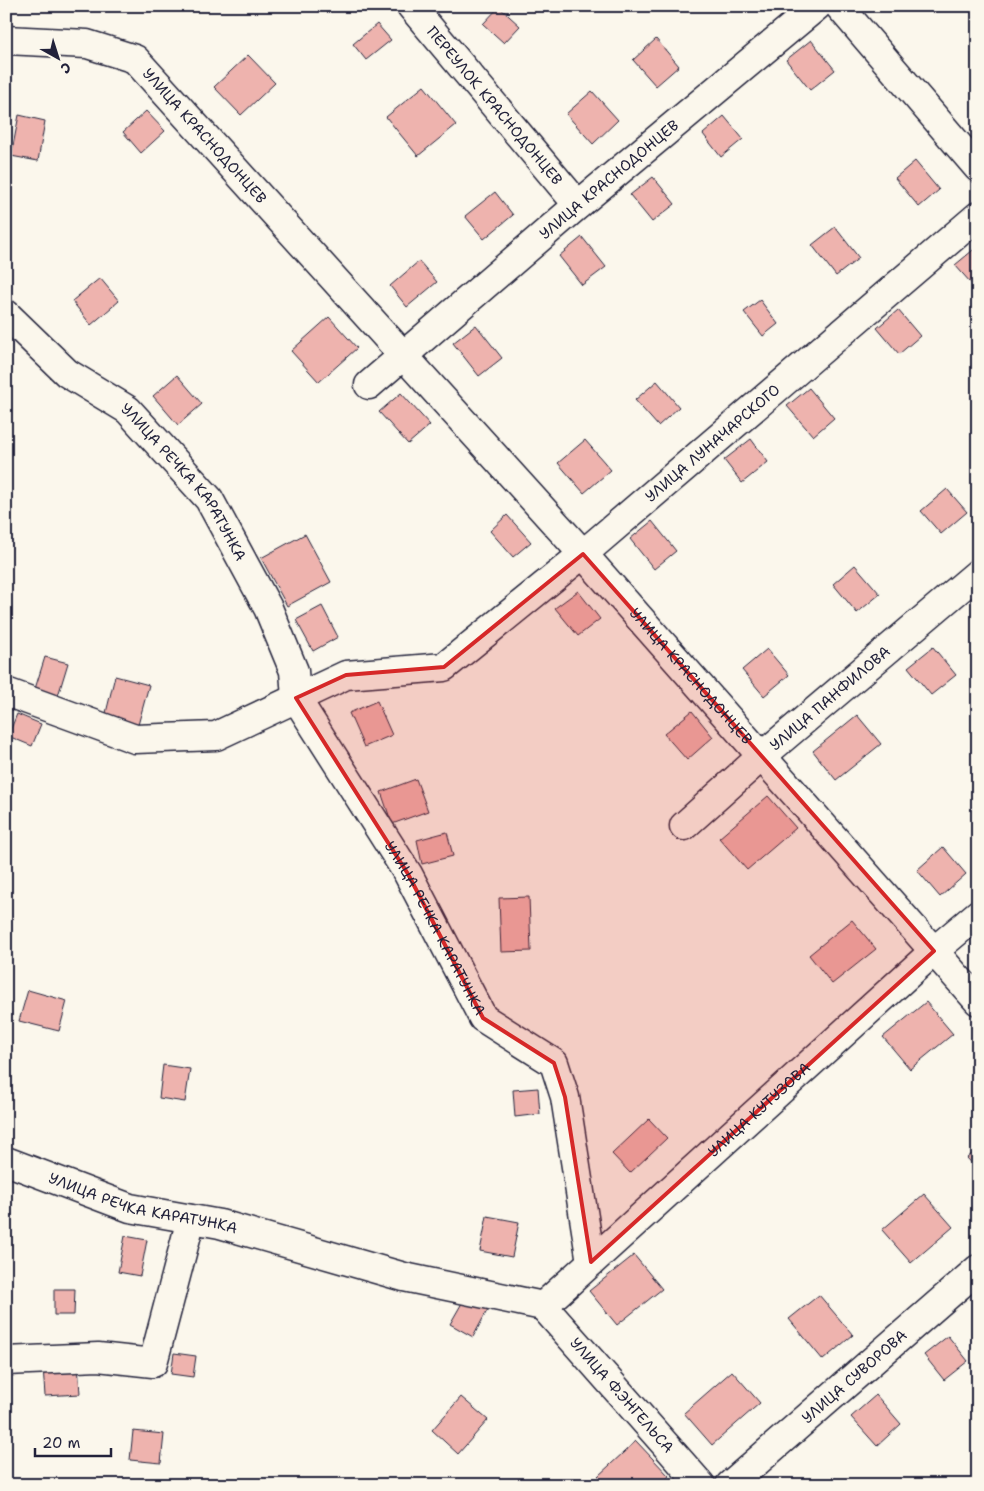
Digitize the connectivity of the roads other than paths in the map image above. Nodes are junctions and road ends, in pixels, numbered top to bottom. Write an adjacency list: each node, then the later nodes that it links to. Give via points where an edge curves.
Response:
1 (411, 6): 6 (street, ПЕРЕУЛОК КРАСНОДОНЦЕВ)
2 (817, 6): 6 (street, УЛИЦА КРАСНОДОНЦЕВ)
3 (839, 6): 5 (street)
4 (6, 40): 9 (street, УЛИЦА КРАСНОДОНЦЕВ, via 87,44 135,59)
5 (978, 168)
6 (578, 205): 9 (street, УЛИЦА КРАСНОДОНЦЕВ)
7 (978, 216): 11 (street, УЛИЦА ЛУНАЧАРСКОГО)
8 (6, 314): 14 (street, УЛИЦА РЕЧКА КАРАТУНКА, via 67,373 128,410 209,498 268,608 294,671)
9 (404, 354): 10 (street, УЛИЦА КРАСНОДОНЦЕВ); 11 (street, УЛИЦА КРАСНОДОНЦЕВ)
10 (369, 385)
11 (583, 554): 14 (street, УЛИЦА ЛУНАЧАРСКОГО, via 444,668 346,675); 15 (street, УЛИЦА КРАСНОДОНЦЕВ)
12 (978, 573): 15 (street, УЛИЦА ПАНФИЛОВА)
13 (6, 692): 14 (street, via 135,739 216,736)
14 (296, 698): 22 (street, УЛИЦА РЕЧКА КАРАТУНКА, via 408,874 483,1018 554,1064 565,1096)
15 (762, 756): 16 (street, УЛИЦА ПАНФИЛОВА); 18 (street, УЛИЦА КРАСНОДОНЦЕВ)
16 (684, 826)
17 (978, 914): 18 (street, УЛИЦА КУТУЗОВА)
18 (934, 951): 19 (street, УЛИЦА КРАСНОДОНЦЕВ); 22 (street, УЛИЦА КУТУЗОВА)
19 (978, 1001)
20 (6, 1161): 21 (street, УЛИЦА РЕЧКА КАРАТУНКА, via 130,1208)
21 (191, 1219): 24 (street, УЛИЦА РЕЧКА КАРАТУНКА, via 220,1224 404,1277); 25 (street, via 153,1363 98,1357)
22 (591, 1262): 24 (street, УЛИЦА КУТУЗОВА)
23 (978, 1268): 27 (street, УЛИЦА СУВОРОВА)
24 (543, 1306): 26 (street, УЛИЦА Ф.ЭНГЕЛЬСА)
25 (6, 1361)
26 (701, 1485)
27 (730, 1485)

